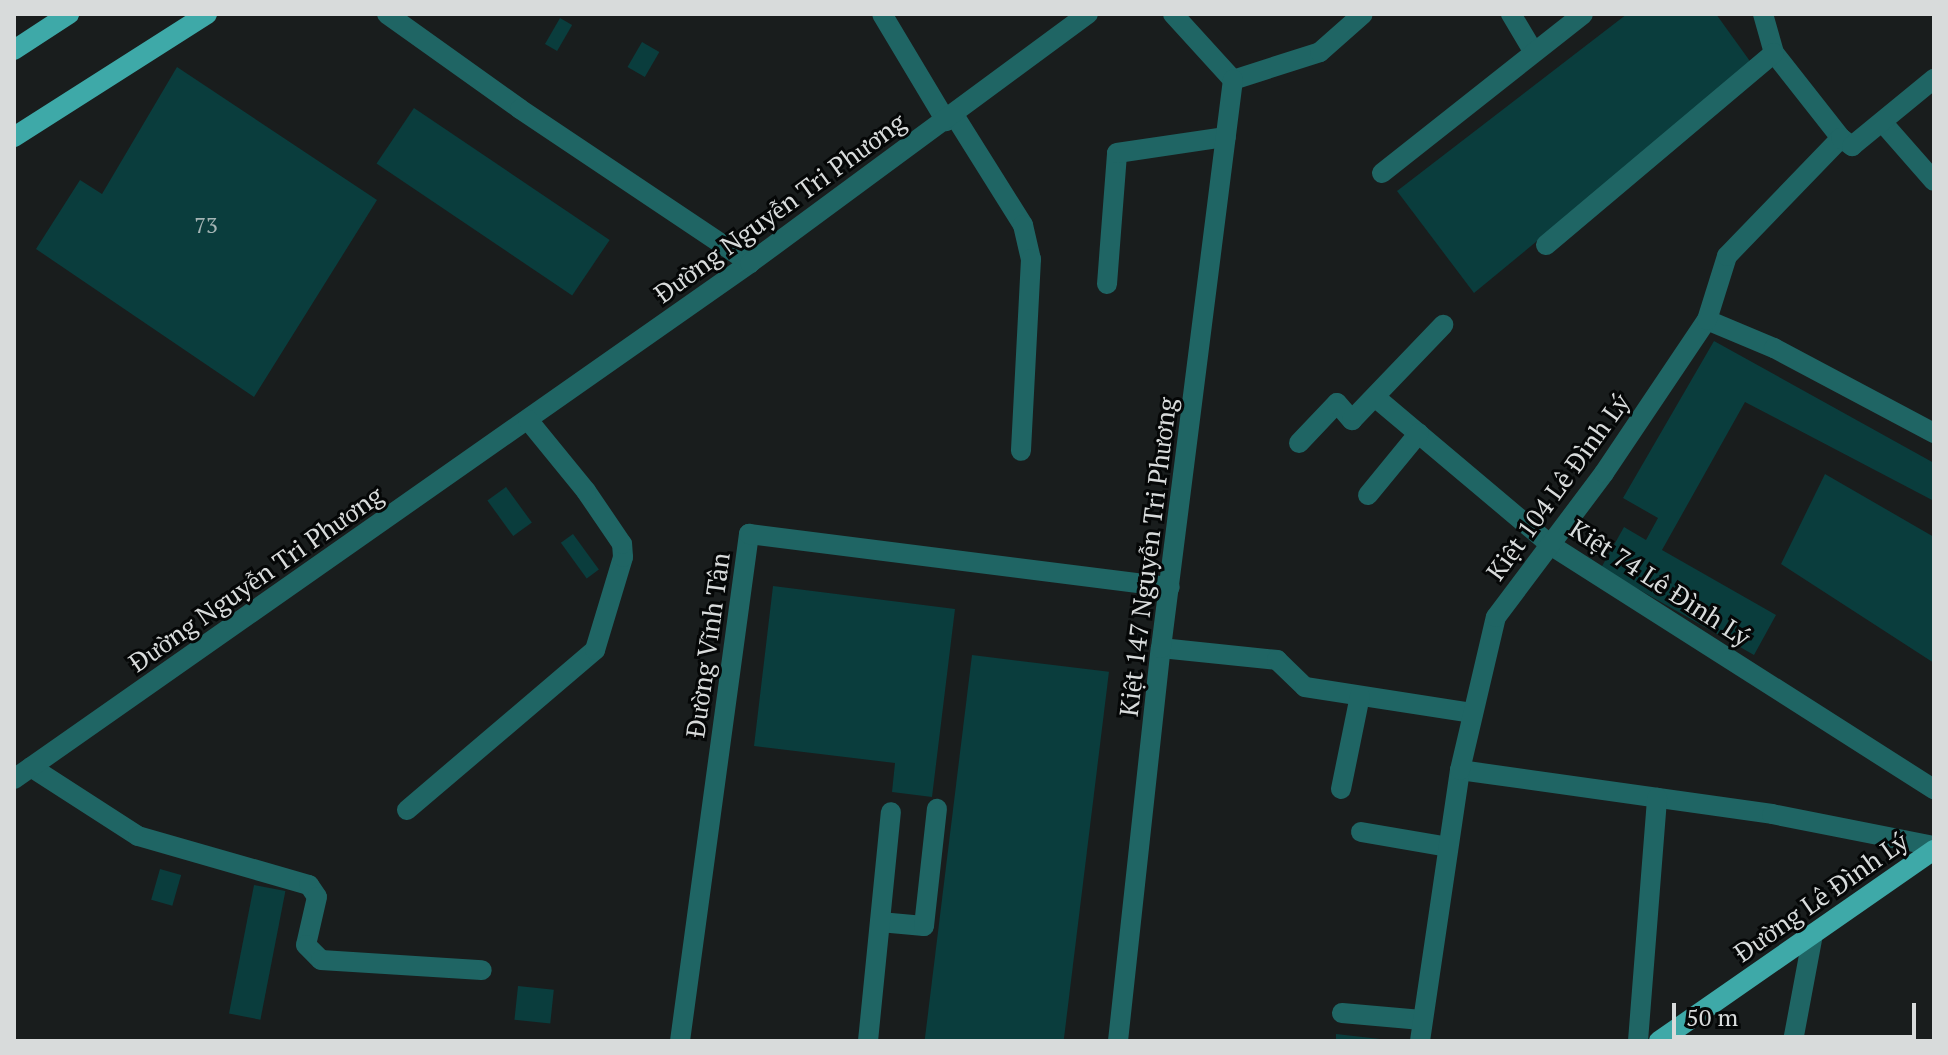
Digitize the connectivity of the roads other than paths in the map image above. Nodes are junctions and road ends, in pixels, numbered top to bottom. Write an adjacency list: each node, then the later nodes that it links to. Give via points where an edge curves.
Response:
1 (69, 14): 11 (main road)
2 (207, 14): 18 (main road)
3 (387, 14): 24 (street)
4 (882, 14): 16 (street, Đường Nguyễn Tri Phương)
5 (1088, 14): 16 (street, Đường Nguyễn Tri Phương)
6 (1173, 14): 15 (street)
7 (1363, 14): 15 (street, via 1320,52)
8 (1511, 14): 12 (street)
9 (1583, 14): 12 (street)
10 (1763, 14): 13 (street)
11 (14, 50)
12 (1533, 51): 21 (street)
13 (1774, 53): 20 (street); 23 (street)
14 (1934, 79): 17 (street)
15 (1233, 80): 19 (street, Kiệt 147 Nguyễn Tri Phương)
16 (950, 118): 24 (street, Đường Nguyễn Tri Phương); 33 (street, Đường Nguyễn Tri Phương, via 1023,225 1031,259)
17 (1883, 123): 20 (street, via 1852,146); 22 (street)
18 (14, 137)
19 (1226, 137): 25 (street, via 1117,153); 36 (street, Kiệt 147 Nguyễn Tri Phương)
20 (1841, 138): 26 (street, Kiệt 104 Lê Đình Lý, via 1727,256)
21 (1382, 173)
22 (1934, 181)
23 (1546, 245)
24 (750, 263): 29 (street, Đường Nguyễn Tri Phương)
25 (1107, 284)
26 (1707, 320): 31 (street, via 1774,348); 35 (street, Kiệt 104 Lê Đình Lý)
27 (1443, 325): 28 (street)
28 (1375, 397): 30 (street, Kiệt 74 Lê Đình Lý); 32 (street, via 1352,420 1337,403)
29 (528, 420): 40 (street, Đường Nguyễn Tri Phương); 47 (street, via 622,544 623,557 595,650)
30 (1419, 433): 34 (street); 35 (street, Kiệt 74 Lê Đình Lý)
31 (1934, 433)
32 (1299, 443)
33 (1021, 451)
34 (1368, 495)
35 (1552, 546): 39 (street, Kiệt 104 Lê Đình Lý, via 1496,617); 44 (street, Kiệt 74 Lê Đình Lý)
36 (1170, 587): 37 (street, Kiệt 147 Nguyễn Tri Phương); 57 (street, Đường Vĩnh Tân, via 749,534)
37 (1161, 648): 38 (street, via 1277,660 1305,687); 59 (street, Kiệt 147 Nguyễn Tri Phương)
38 (1360, 696): 39 (street); 43 (street)
39 (1473, 713): 41 (street, Kiệt 104 Lê Đình Lý)
40 (31, 767): 42 (street, Đường Nguyễn Tri Phương); 54 (street, via 138,836 309,885 317,897 306,945 321,960)
41 (1460, 770): 45 (street); 50 (street, Kiệt 104 Lê Đình Lý)
42 (14, 779)
43 (1341, 789)
44 (1934, 789)
45 (1657, 798): 51 (street, via 1772,814); 60 (street)
46 (937, 809): 52 (street, via 924,926)
47 (407, 810)
48 (891, 812): 52 (street)
49 (1361, 832): 50 (street)
50 (1448, 847): 56 (street, Kiệt 104 Lê Đình Lý)
51 (1934, 848): 53 (main road, Đường Lê Đình Lý)
52 (880, 922): 58 (street)
53 (1813, 934): 61 (main road, Đường Lê Đình Lý); 62 (street)
54 (482, 970)
55 (1342, 1013): 56 (street)
56 (1421, 1031)
57 (680, 1041)
58 (868, 1041)
59 (1118, 1041)
60 (1638, 1041)
61 (1659, 1041)
62 (1793, 1041)

